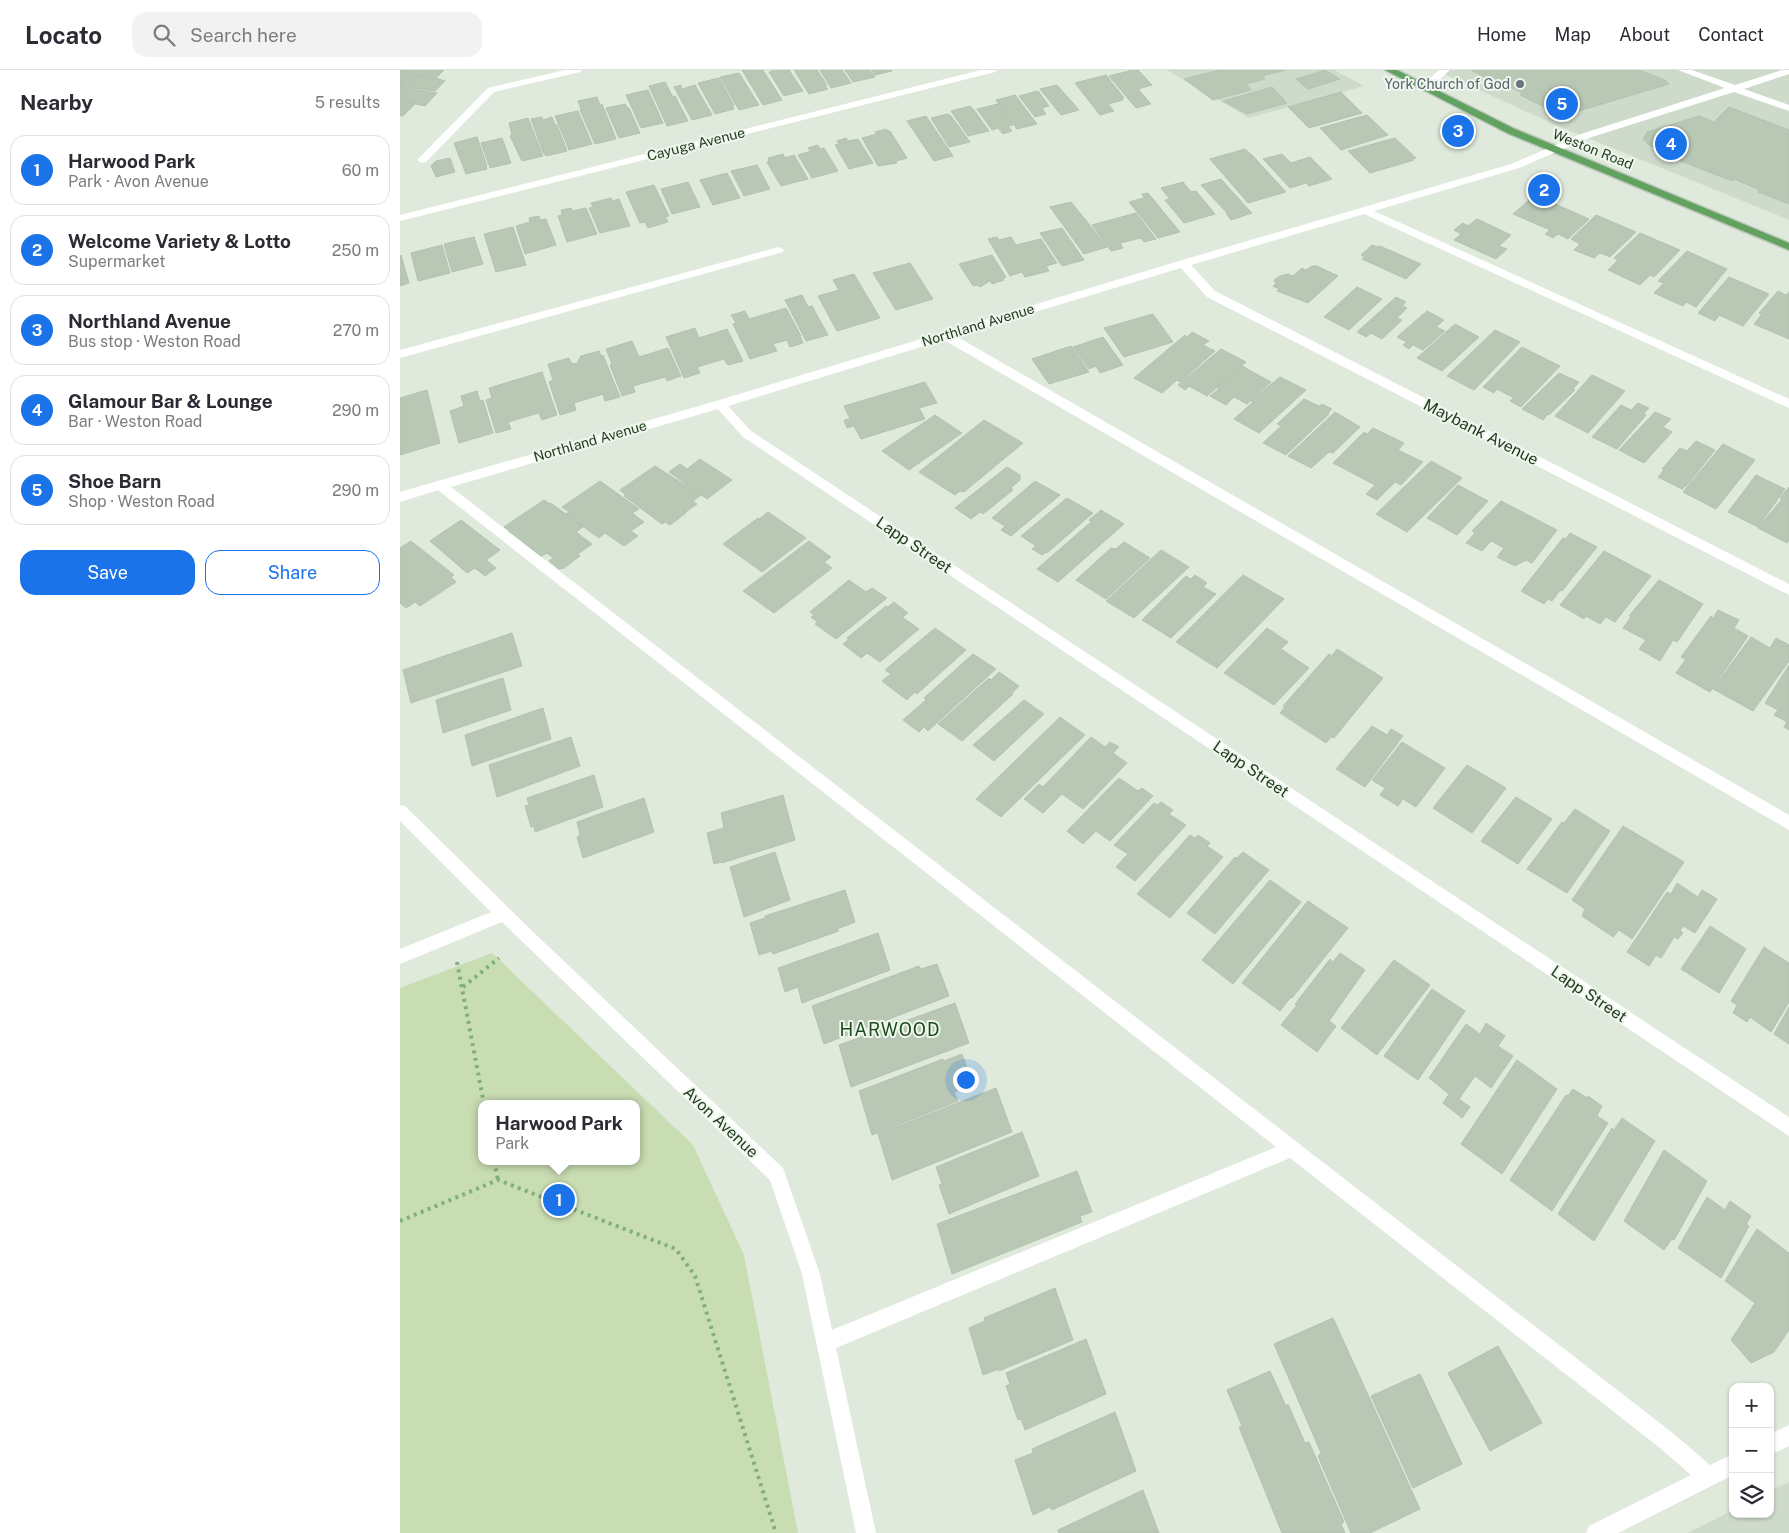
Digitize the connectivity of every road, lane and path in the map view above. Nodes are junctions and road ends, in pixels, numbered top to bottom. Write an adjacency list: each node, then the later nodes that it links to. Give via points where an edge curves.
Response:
1 (577, 70): 11 (street, via 491,90)
2 (992, 70): 13 (street, Cayuga Avenue)
3 (1390, 70): 7 (main road, Weston Road)
4 (1445, 70): 7 (street)
5 (1684, 70): 8 (street)
6 (1789, 72): 8 (street, Northland Avenue)
7 (1424, 88): 10 (main road, Weston Road)
8 (1734, 88): 9 (street); 10 (street, Northland Avenue, via 1585,136)
9 (1789, 108)
10 (1555, 150): 12 (street, Northland Avenue, via 1514,166); 14 (main road, Weston Road)
11 (422, 160)
12 (1364, 210): 16 (street, Northland Avenue); 20 (street)
13 (400, 218)
14 (1789, 247)
15 (779, 250): 18 (street)
16 (1183, 263): 17 (street, Northland Avenue); 23 (street, Maybank Avenue, via 1210,294)
17 (945, 335): 19 (street, Northland Avenue); 25 (street)
18 (400, 354)
19 (720, 404): 21 (street, Northland Avenue); 32 (street, Lapp Street, via 747,434)
20 (1789, 404)
21 (440, 485): 22 (street, Northland Avenue); 33 (street)
22 (400, 497)
23 (1789, 590)
24 (400, 811): 26 (street, Avon Avenue)
25 (1789, 823)
26 (504, 914): 27 (street); 37 (street, Avon Avenue, via 777,1174 811,1274)
27 (400, 957)
28 (499, 958): 30 (path)
29 (456, 961): 30 (path)
30 (463, 987): 31 (path)
31 (483, 1100)
32 (1789, 1127)
33 (1291, 1149): 37 (street); 41 (street)
34 (495, 1165): 35 (path)
35 (498, 1180): 36 (path); 42 (path, via 676,1249 696,1276)
36 (400, 1221)
37 (825, 1343): 43 (street, Avon Avenue)
38 (1789, 1435): 39 (street)
39 (1774, 1443)
40 (1729, 1466): 41 (street)
41 (1708, 1476): 44 (street)
42 (776, 1533)
43 (866, 1533)
44 (1596, 1533)

